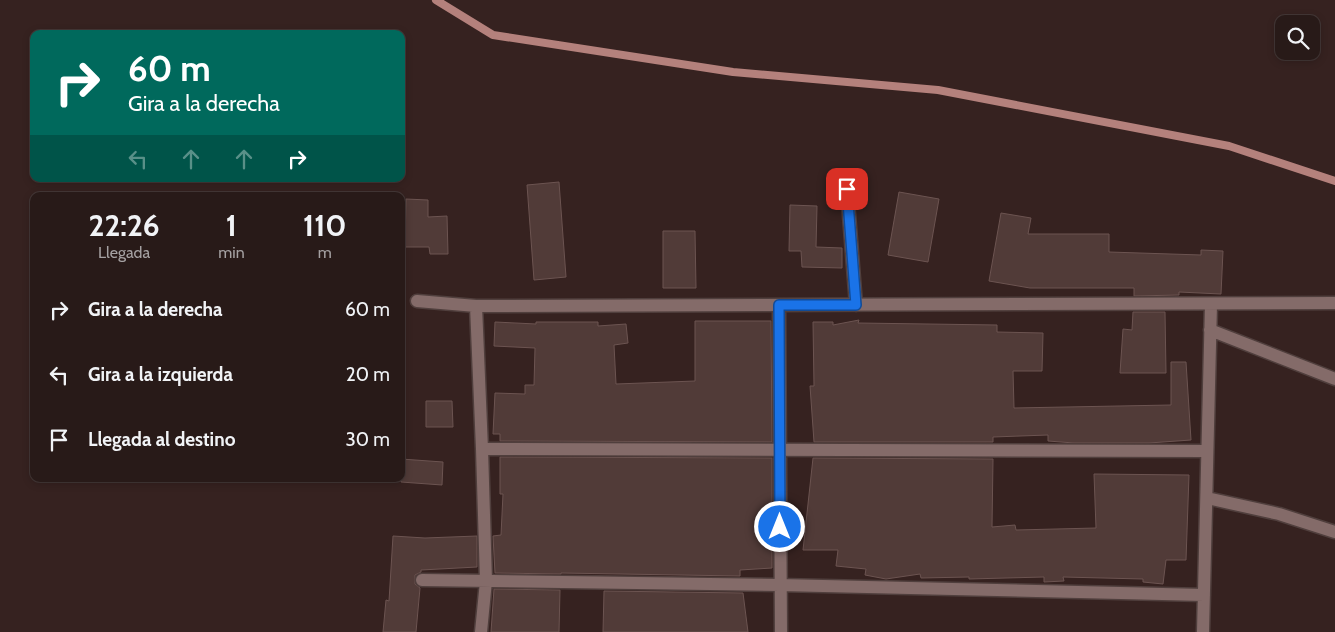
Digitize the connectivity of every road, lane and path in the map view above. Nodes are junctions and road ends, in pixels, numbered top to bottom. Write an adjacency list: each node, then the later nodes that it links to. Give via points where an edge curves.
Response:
1 (847, 189): 6 (street)
2 (417, 301): 7 (street)
3 (1335, 303): 4 (street)
4 (1211, 304): 6 (street); 8 (street)
5 (779, 305): 6 (street); 7 (street); 11 (street)
6 (856, 305)
7 (476, 306): 10 (street)
8 (1210, 330): 9 (street); 12 (street)
9 (1335, 379)
10 (482, 449): 11 (street); 16 (street)
11 (780, 449): 12 (street); 17 (street)
12 (1207, 451): 13 (street)
13 (1206, 498): 14 (street, via 1279,514); 18 (street)
14 (1335, 532)
15 (422, 580): 16 (street)
16 (486, 581): 17 (street); 19 (street)
17 (780, 585): 18 (street); 20 (street)
18 (1204, 594): 21 (street)
19 (481, 632)
20 (781, 632)
21 (1204, 632)

